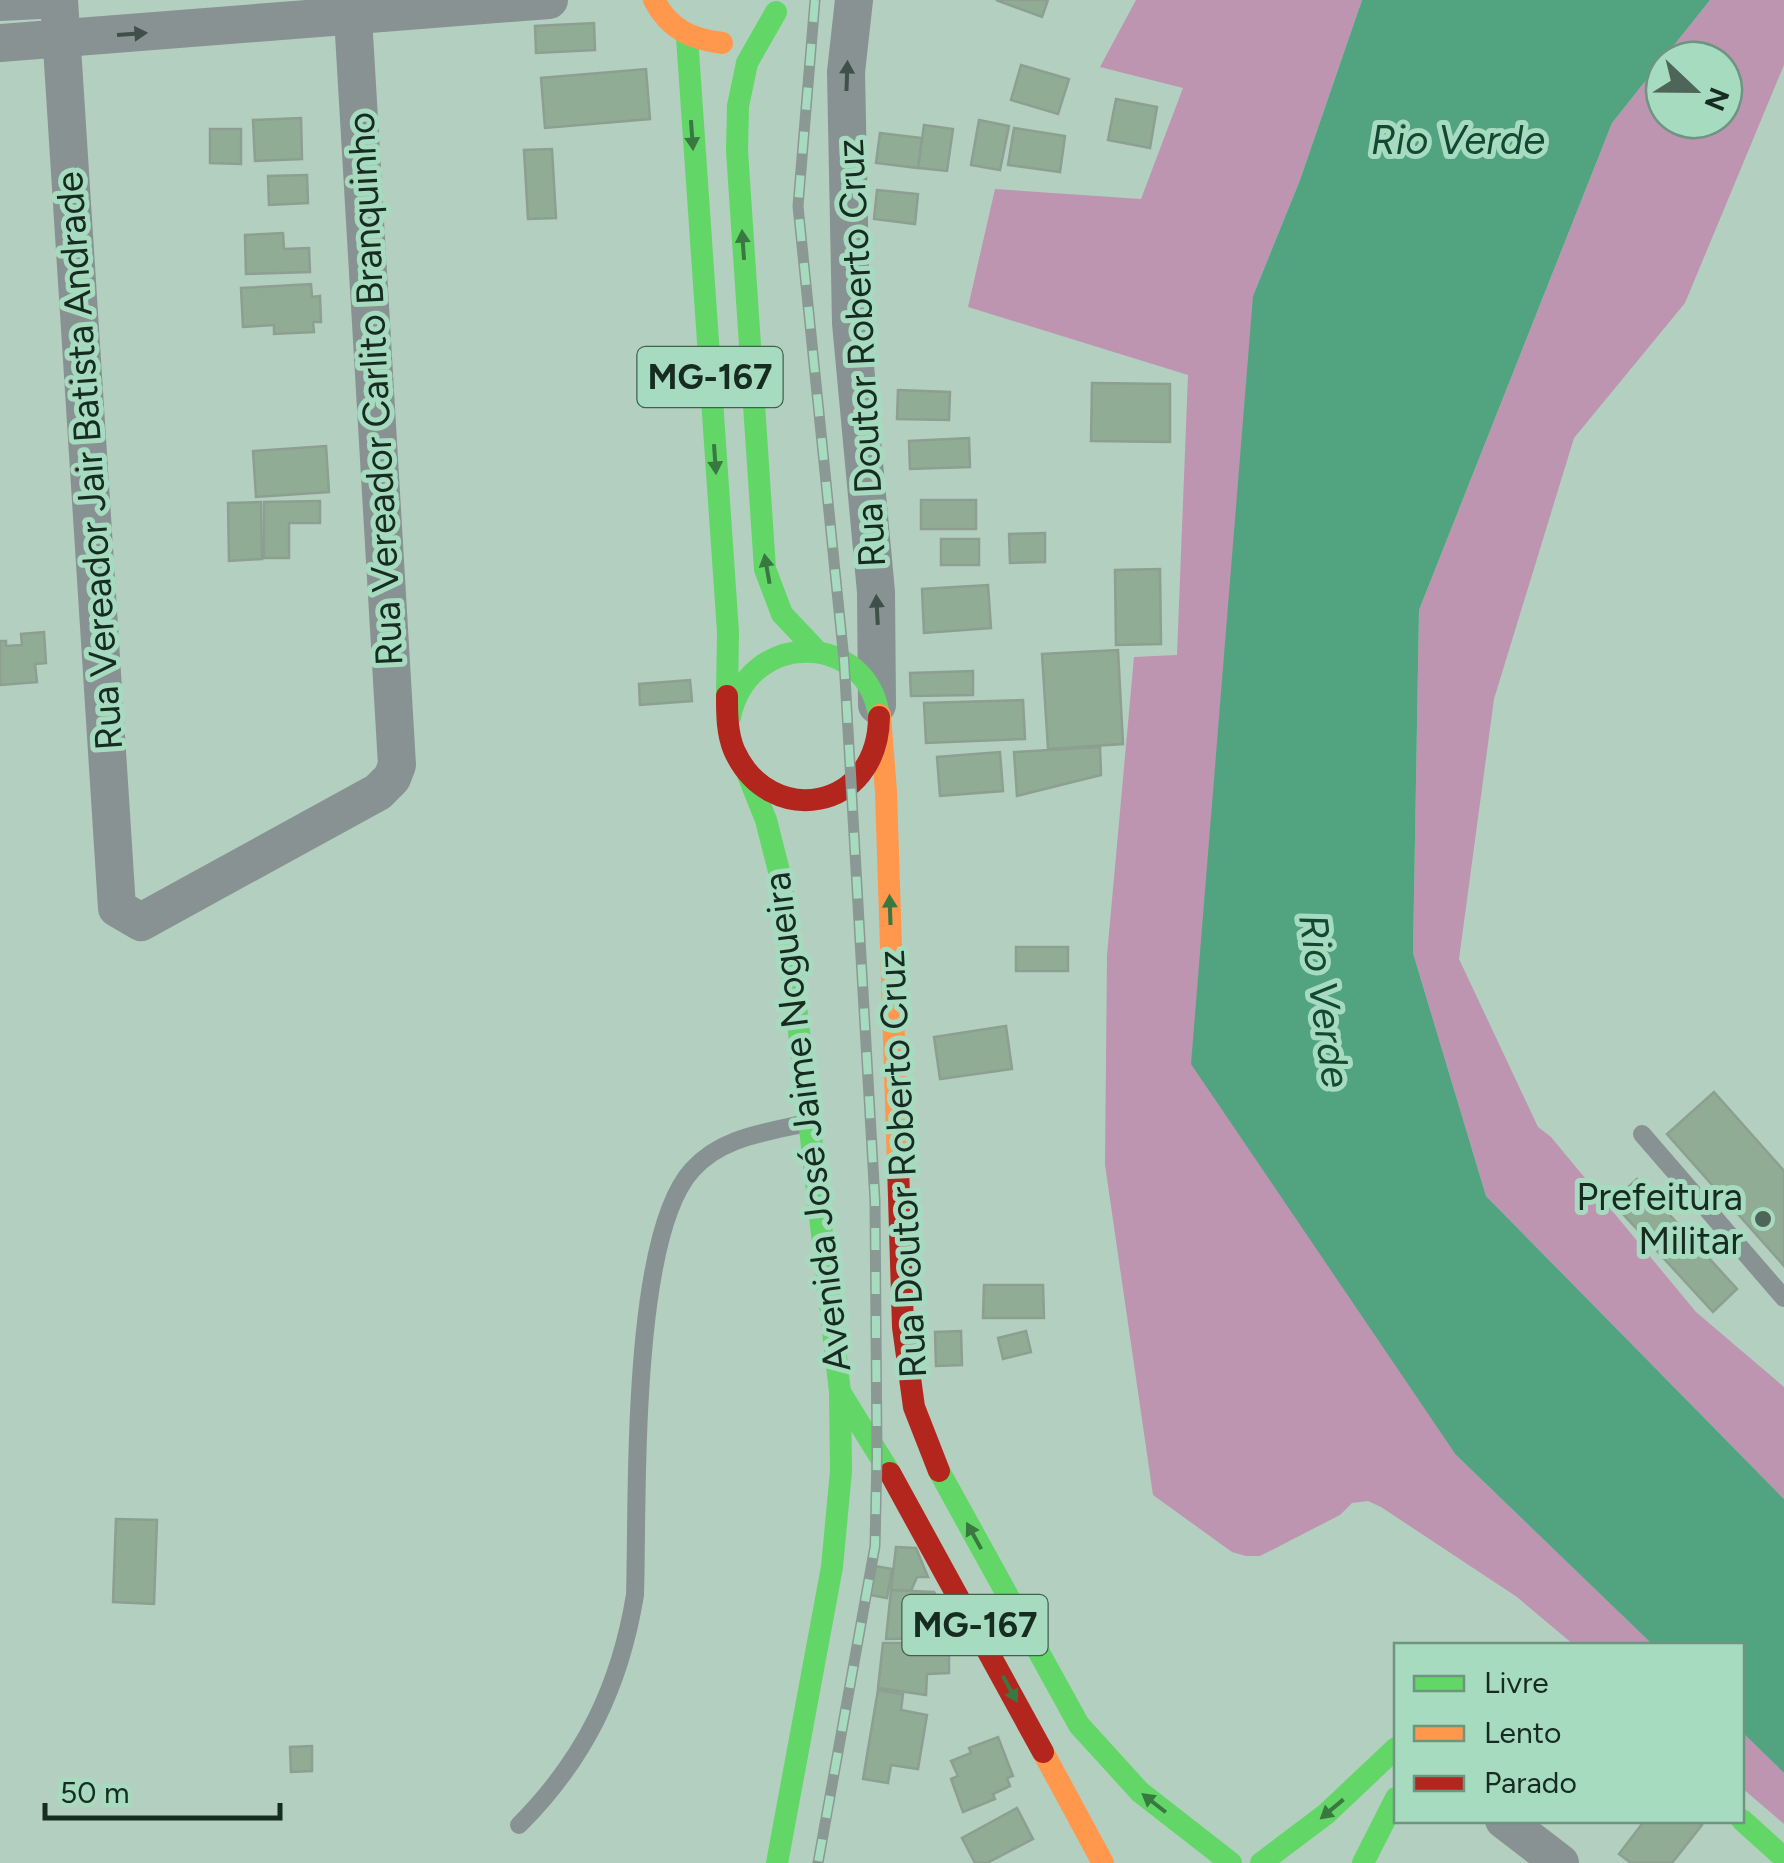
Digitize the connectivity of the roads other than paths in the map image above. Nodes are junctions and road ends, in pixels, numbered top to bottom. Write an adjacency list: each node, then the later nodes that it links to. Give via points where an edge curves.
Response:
1 (40, 0): 6 (street)
2 (59, 0): 10 (street, Rua Vereador Jair Batista Andrade)
3 (548, 0): 8 (street)
4 (619, 0): 9 (street)
5 (854, 0): 13 (street, Rua Doutor Roberto Cruz, one-way to 5, via 876,592 852,324 846,72)
6 (0, 2)
7 (779, 6): 9 (main road, via 752,34 720,43); 12 (main road, MG-167, one-way to 7, via 782,614 766,569 737,151 748,63)
8 (352, 8): 10 (street, one-way to 8); 16 (street, Rua Vereador Carlito Branquinho, via 396,765 378,792 141,922)
9 (667, 19): 14 (main road, Avenida José Jaime Nogueira / MG-167, one-way to 14, via 728,632)
10 (63, 40): 11 (street); 16 (street, Rua Vereador Jair Batista Andrade, via 117,908)
11 (0, 43)
12 (816, 650): 13 (main road, MG-167, via 844,660 868,684); 14 (main road, via 785,652 758,665 738,688)
13 (878, 711): 15 (main road, via 879,742 868,766 826,798 797,801 770,793); 31 (main road, Rua Doutor Roberto Cruz, one-way to 13, via 1140,1792 1078,1726 940,1473 914,1407 903,1328)
14 (730, 718): 15 (main road, Avenida José Jaime Nogueira / MG-167, via 733,748)
15 (748, 775): 17 (main road, Avenida José Jaime Nogueira / MG-167, via 782,883)
16 (129, 917)
17 (808, 1123): 20 (main road, Avenida José Jaime Nogueira / MG-167); 25 (lane, via 722,1146 692,1171 672,1202 644,1318 629,1632 589,1738)
18 (1642, 1134): 19 (lane)
19 (1784, 1298)
20 (840, 1392): 26 (main road, Avenida José Jaime Nogueira / MG-167, one-way to 26, via 911,1508); 28 (main road, via 832,1567)
21 (1394, 1750): 32 (main road, one-way to 32)
22 (1394, 1802): 33 (main road)
23 (1744, 1822): 27 (main road)
24 (1508, 1823): 34 (street)
25 (519, 1825)
26 (1085, 1828): 29 (main road, Avenida José Jaime Nogueira / MG-167); 30 (main road, Avenida José Jaime Nogueira / MG-167)
27 (1784, 1858)
28 (776, 1863)
29 (1103, 1863)
30 (1116, 1863)
31 (1231, 1863)
32 (1261, 1863)
33 (1363, 1863)
34 (1560, 1863)

